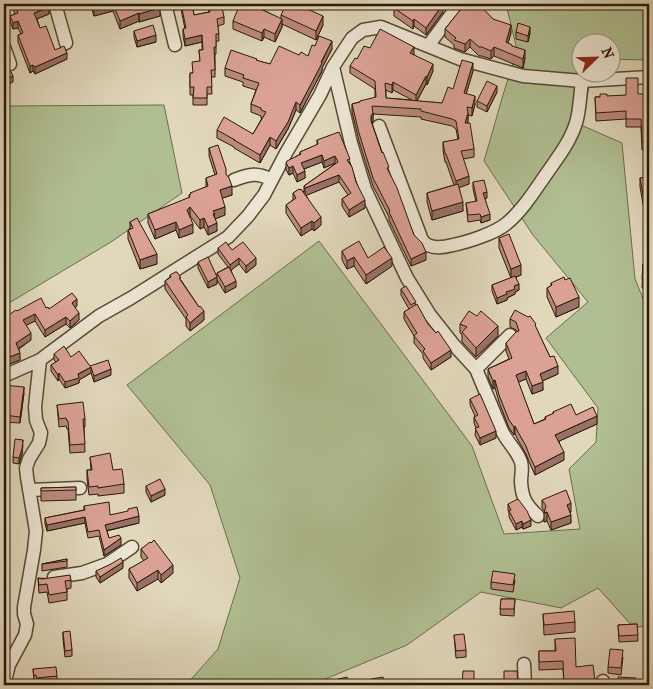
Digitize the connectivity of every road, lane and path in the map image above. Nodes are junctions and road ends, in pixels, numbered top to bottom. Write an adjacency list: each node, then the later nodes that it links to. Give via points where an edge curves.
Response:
1 (55, 4): 4 (street)
2 (165, 4): 5 (street)
3 (459, 4): 6 (street)
4 (66, 44)
5 (175, 45)
6 (428, 46): 9 (street, via 381,27 367,28 352,38); 12 (street, via 460,59 524,76)
7 (4, 48): 8 (street)
8 (10, 64)
9 (333, 67): 16 (street); 19 (street, via 365,189 387,237 430,315)
10 (649, 77): 11 (street)
11 (620, 79)
12 (570, 80)
13 (582, 82): 14 (street, via 572,136 531,196 506,224 465,243 430,247 422,240)
14 (379, 126)
15 (234, 180): 16 (street, via 255,174)
16 (272, 180): 18 (street, via 264,195 228,237 99,316)
17 (510, 335): 19 (street)
18 (40, 360): 20 (street); 22 (street, via 35,407 41,433 26,468)
19 (476, 370): 23 (street, via 504,437 520,459 525,502)
20 (4, 376)
21 (80, 488): 22 (street)
22 (29, 490): 25 (street, via 36,530)
23 (538, 516)
24 (132, 547): 25 (street, via 107,564 82,573 41,579)
25 (29, 576): 27 (street, via 24,607 25,635 9,664)
26 (524, 664): 28 (street)
27 (4, 685)
28 (525, 685)

